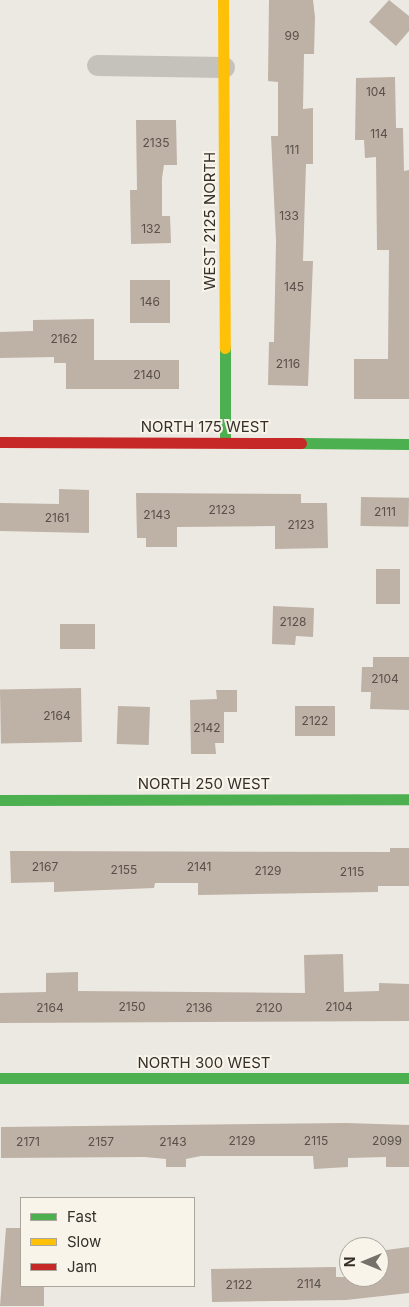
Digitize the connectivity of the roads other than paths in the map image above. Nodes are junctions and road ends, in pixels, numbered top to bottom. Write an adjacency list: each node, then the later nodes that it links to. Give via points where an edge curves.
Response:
1 (224, 0): 3 (street, WEST 2125 NORTH)
2 (97, 65): 3 (street)
3 (224, 67): 5 (street, WEST 2125 NORTH)
4 (0, 442): 5 (street, NORTH 175 WEST)
5 (225, 442): 6 (street, NORTH 175 WEST)
6 (409, 444)
7 (409, 799): 8 (street, NORTH 250 WEST)
8 (0, 800)
9 (0, 1078): 10 (street, NORTH 300 WEST)
10 (409, 1078)

